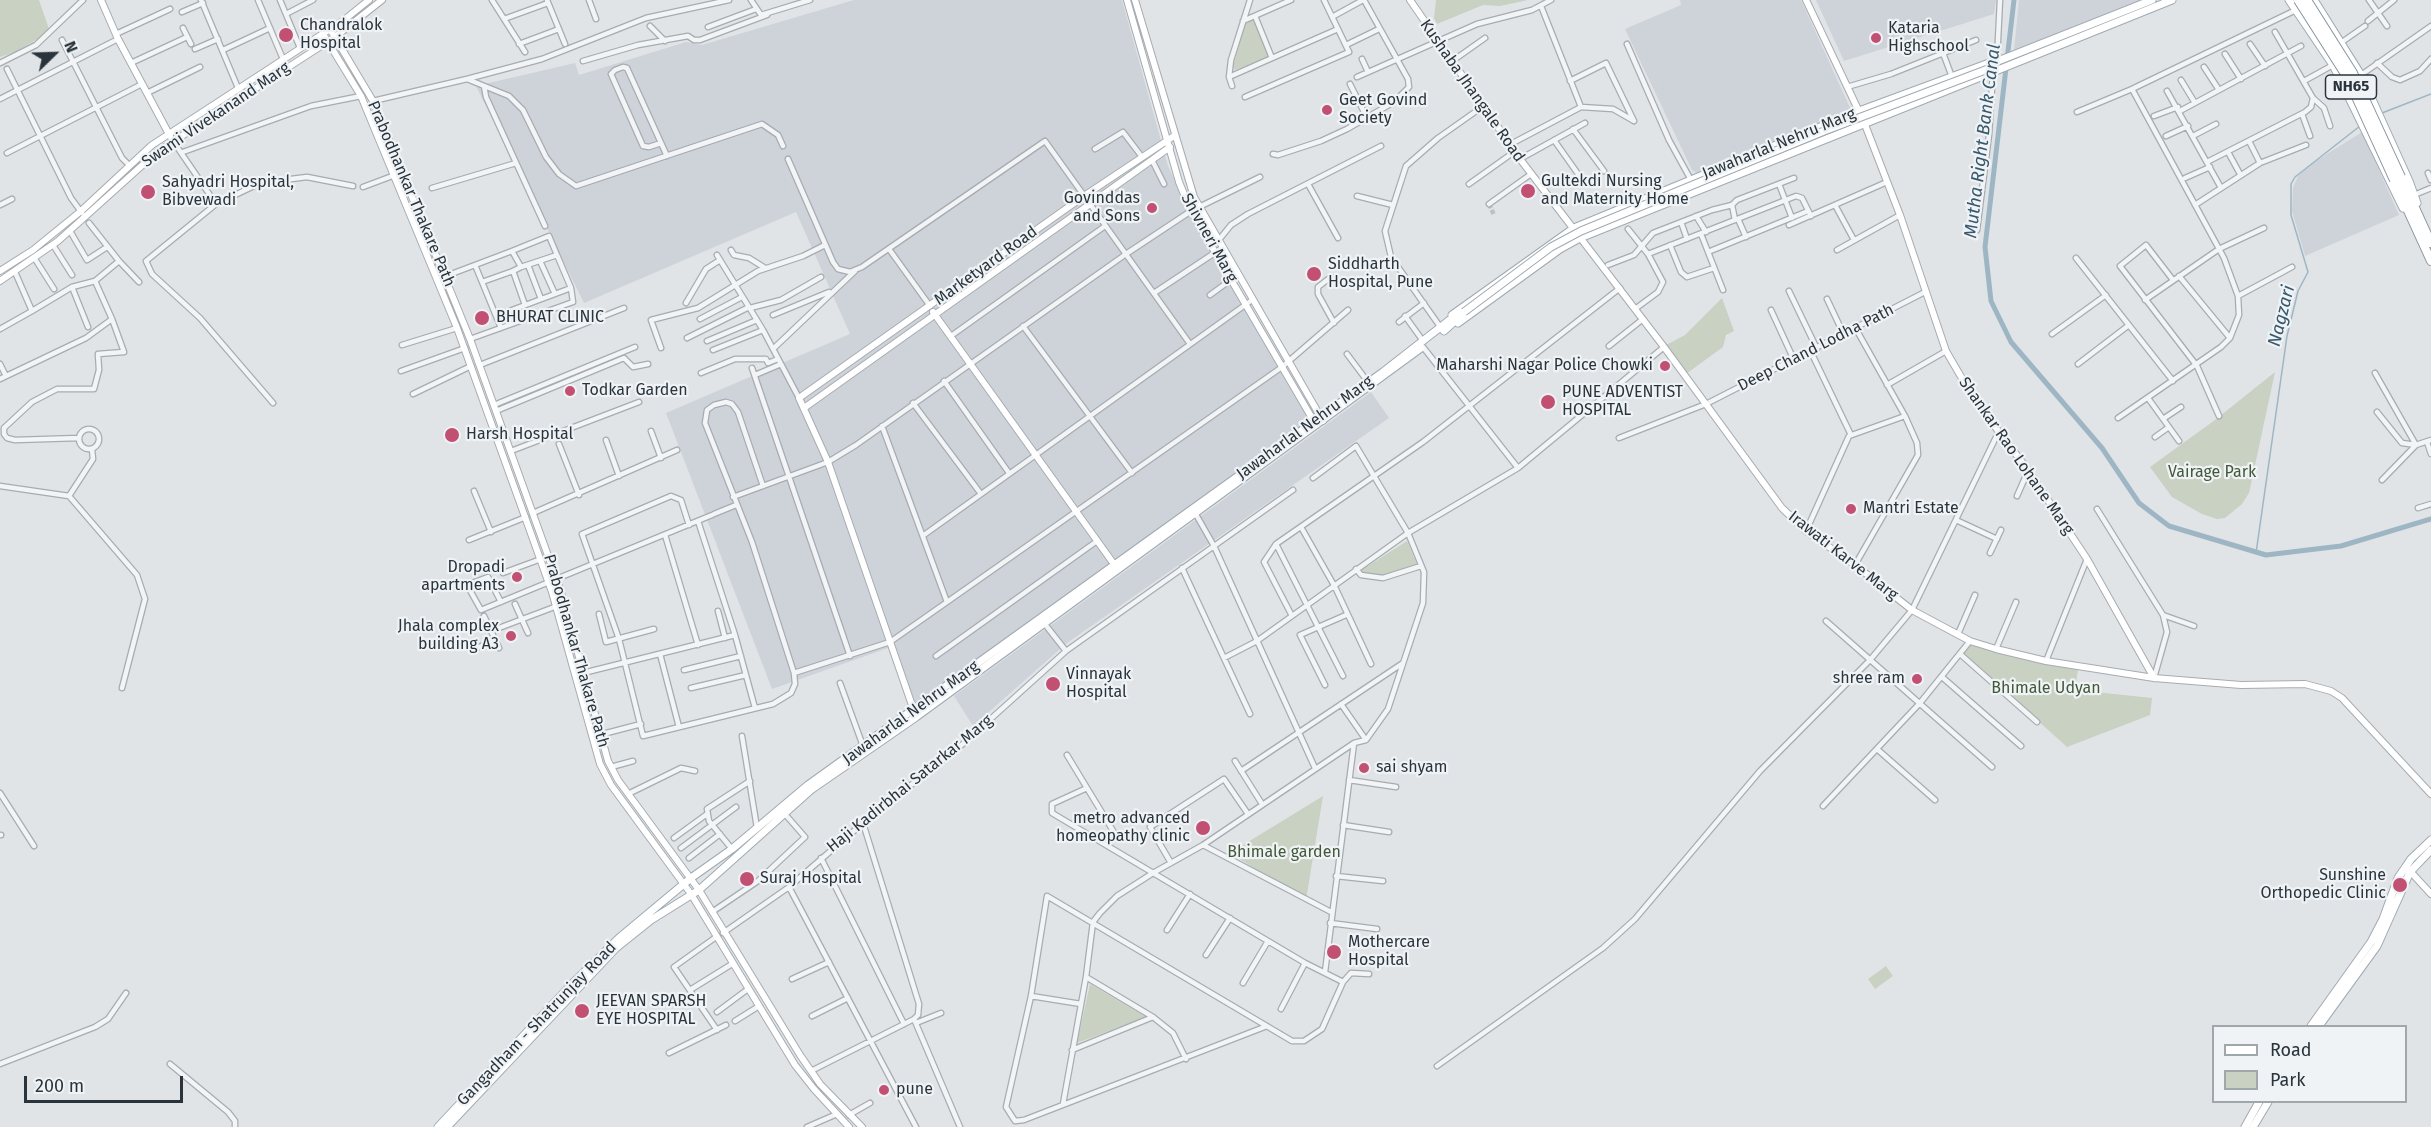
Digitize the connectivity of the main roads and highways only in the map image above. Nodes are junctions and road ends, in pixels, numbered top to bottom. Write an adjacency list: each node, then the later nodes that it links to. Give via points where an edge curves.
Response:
1 (102, 0): 24 (main road)
2 (369, 0): 13 (main road, Swami Vivekanand Marg)
3 (382, 0): 15 (main road, Swami Vivekanand Marg)
4 (1127, 0): 26 (main road, Shivneri Marg)
5 (1137, 0): 25 (main road, Shivneri Marg)
6 (1410, 0): 31 (main road, Kushaba Jhangale Road, via 1514,152)
7 (1806, 0): 22 (main road, Shankar Rao Lohane Marg)
8 (2152, 0): 17 (main road)
9 (2172, 0): 17 (main road)
10 (2289, 0): 20 (main road)
11 (2298, 0): 30 (highway, NH65, bridge, via 2347,77)
12 (2311, 0): 19 (main road); 30 (highway, NH65, bridge, via 2353,73)
13 (330, 29): 14 (main road, Swami Vivekanand Marg); 15 (main road, Prabodhankar Thakare Path)
14 (323, 34): 16 (main road, Prabodhankar Thakare Path); 24 (main road, Swami Vivekanand Marg)
15 (335, 37): 16 (main road, Swami Vivekanand Marg); 40 (main road, Prabodhankar Thakare Path, via 373,101)
16 (328, 41): 27 (main road, Swami Vivekanand Marg); 42 (main road, Prabodhankar Thakare Path, via 361,96)
17 (2029, 53): 18 (main road, Jawaharlal Nehru Marg, via 2019,52); 21 (main road, via 2021,61)
18 (1998, 60): 21 (main road); 22 (main road, Jawaharlal Nehru Marg)
19 (2352, 60): 20 (main road); 32 (main road, via 2414,195)
20 (2334, 68): 32 (main road, via 2391,188)
21 (1991, 70): 23 (main road, Jawaharlal Nehru Marg); 43 (main road, bridge, via 1833,128 1581,231 1551,247)
22 (1859, 111): 23 (main road, Shankar Rao Lohane Marg); 31 (main road, Jawaharlal Nehru Marg)
23 (1864, 122): 33 (main road, Jawaharlal Nehru Marg); 48 (main road, Shankar Rao Lohane Marg, via 1946,351 1974,399 2028,470 2087,559)
24 (169, 134): 27 (main road); 37 (main road, Swami Vivekanand Marg, via 33,250)
25 (1174, 136): 26 (main road, Marketyard Road); 28 (main road, Shivneri Marg)
26 (1167, 140): 29 (main road, Shivneri Marg); 39 (main road, Marketyard Road)
27 (173, 141): 38 (main road, Swami Vivekanand Marg, via 135,171 87,220)
28 (1176, 144): 29 (main road, Marketyard Road); 35 (main road, Shivneri Marg, via 1186,180)
29 (1169, 148): 35 (main road, Shivneri Marg, via 1191,211); 41 (main road, Marketyard Road)
30 (2397, 178): 32 (highway, NH65)
31 (1574, 228): 33 (main road, Kushaba Jhangale Road); 43 (main road, Jawaharlal Nehru Marg, via 1452,313)
32 (2423, 234): 34 (highway, NH65); 36 (highway, NH65)
33 (1580, 238): 43 (main road, Jawaharlal Nehru Marg, via 1460,323); 48 (main road, Irawati Karve Marg, via 1782,508 1806,531 1912,610 1970,641 2046,661)
34 (2431, 243)
35 (1219, 250): 46 (main road, Shivneri Marg, via 1282,367); 46 (main road, Shivneri Marg, via 1288,359)
36 (2431, 261)
37 (0, 271)
38 (0, 281)
39 (930, 306): 41 (main road); 45 (main road, Marketyard Road, via 799,398)
40 (460, 312): 42 (main road); 55 (main road, Prabodhankar Thakare Path, via 557,579 611,766)
41 (935, 314): 45 (main road, Marketyard Road); 47 (main road)
42 (452, 315): 56 (main road, Prabodhankar Thakare Path, via 557,606 600,764 611,785)
43 (1451, 322): 44 (main road, Jawaharlal Nehru Marg); 44 (main road, Jawaharlal Nehru Marg)
44 (1423, 344): 46 (main road, Jawaharlal Nehru Marg); 46 (main road, Jawaharlal Nehru Marg)
45 (804, 408): 49 (main road, via 828,462)
46 (1318, 421): 47 (main road, Jawaharlal Nehru Marg)
47 (1116, 568): 49 (main road, Jawaharlal Nehru Marg); 49 (main road, Jawaharlal Nehru Marg)
48 (2154, 678): 50 (main road, Irawati Karve Marg, via 2305,684 2325,689 2342,698)
49 (915, 714): 51 (main road, Jawaharlal Nehru Marg); 51 (main road, Jawaharlal Nehru Marg, via 808,785)
50 (2431, 794)
51 (785, 810): 55 (main road, Jawaharlal Nehru Marg); 57 (main road, Jawaharlal Nehru Marg)
52 (2431, 840): 54 (main road)
53 (2431, 850): 54 (main road)
54 (2408, 869): 59 (main road); 61 (main road, via 2398,878 2371,942); 62 (main road, via 2377,946)
55 (691, 878): 56 (main road, Jawaharlal Nehru Marg); 57 (main road, Prabodhankar Thakare Path)
56 (684, 883): 58 (main road, Prabodhankar Thakare Path); 60 (main road, Jawaharlal Nehru Marg)
57 (699, 890): 58 (main road, Jawaharlal Nehru Marg); 68 (main road, Prabodhankar Thakare Path, via 811,1071)
58 (692, 894): 60 (main road, Jawaharlal Nehru Marg); 67 (main road, Prabodhankar Thakare Path, via 795,1065)
59 (2431, 894)
60 (668, 904): 65 (main road, Gangadham - Shatrunjay Road, via 619,938); 66 (main road, Gangadham - Shatrunjay Road, via 589,975)
61 (2312, 1025)
62 (2320, 1025)
63 (2258, 1103): 69 (main road)
64 (2267, 1103): 70 (main road)
65 (438, 1127)
66 (447, 1127)
67 (849, 1127)
68 (862, 1127)
69 (2245, 1127)
70 (2253, 1127)

